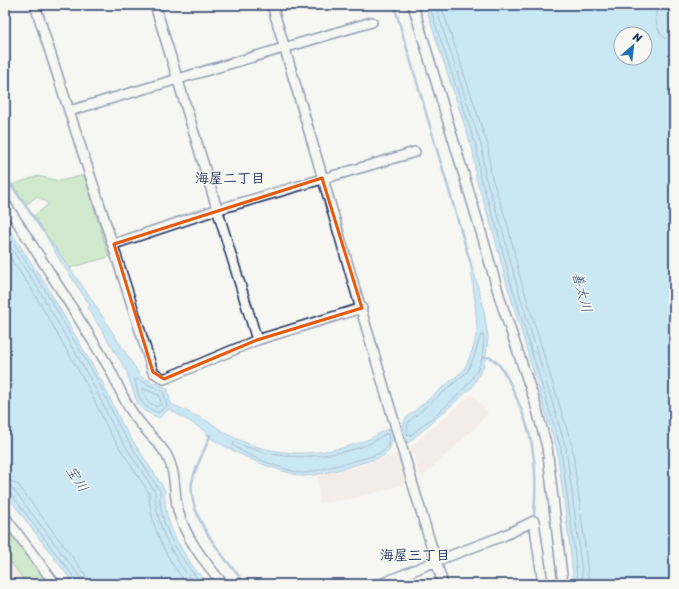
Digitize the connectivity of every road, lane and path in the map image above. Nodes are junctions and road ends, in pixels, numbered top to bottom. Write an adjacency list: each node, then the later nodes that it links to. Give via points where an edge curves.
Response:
1 (35, 5): 8 (street)
2 (155, 5): 7 (street)
3 (272, 5): 6 (street)
4 (413, 5): 23 (street, via 547,447)
5 (372, 22): 6 (street)
6 (285, 48): 7 (street); 10 (street)
7 (177, 80): 8 (street); 12 (street)
8 (69, 111): 13 (street)
9 (415, 152): 10 (street)
10 (322, 178): 12 (street); 14 (street)
11 (5, 202): 19 (street, via 111,371 131,411 166,455 176,485 178,512 186,531 196,549)
12 (216, 210): 13 (street); 15 (street)
13 (114, 244): 15 (street, via 153,372 164,379)
14 (362, 308): 15 (street); 17 (street)
15 (257, 340)
16 (5, 517): 18 (street)
17 (436, 561): 20 (street); 21 (street); 22 (street, via 503,536 534,521)
18 (55, 584)
19 (223, 584)
20 (380, 584)
21 (443, 584)
22 (542, 584)
23 (563, 584)

